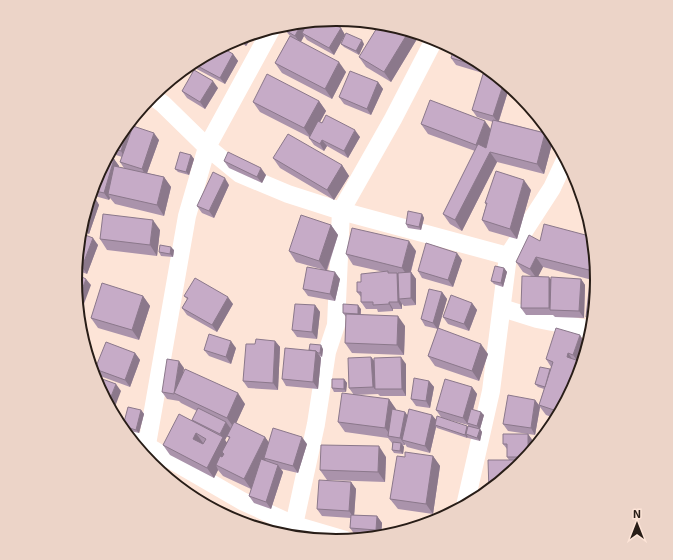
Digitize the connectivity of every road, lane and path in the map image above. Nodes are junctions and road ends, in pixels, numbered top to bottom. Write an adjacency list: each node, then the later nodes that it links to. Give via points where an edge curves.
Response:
1 (268, 36): 4 (street)
2 (431, 44): 6 (street, via 393,119)
3 (157, 100): 4 (street)
4 (207, 147): 6 (street, via 240,174 288,194); 10 (street, via 187,216)
5 (563, 165): 7 (street, via 552,188)
6 (341, 211): 7 (street); 13 (street, via 336,325 327,352 316,424)
7 (508, 256): 8 (street)
8 (502, 308): 9 (street, via 536,320); 12 (street, via 491,391)
9 (586, 329)
10 (147, 448)
11 (152, 454): 13 (street)
12 (467, 498)
13 (294, 525): 14 (street)
14 (322, 533)

